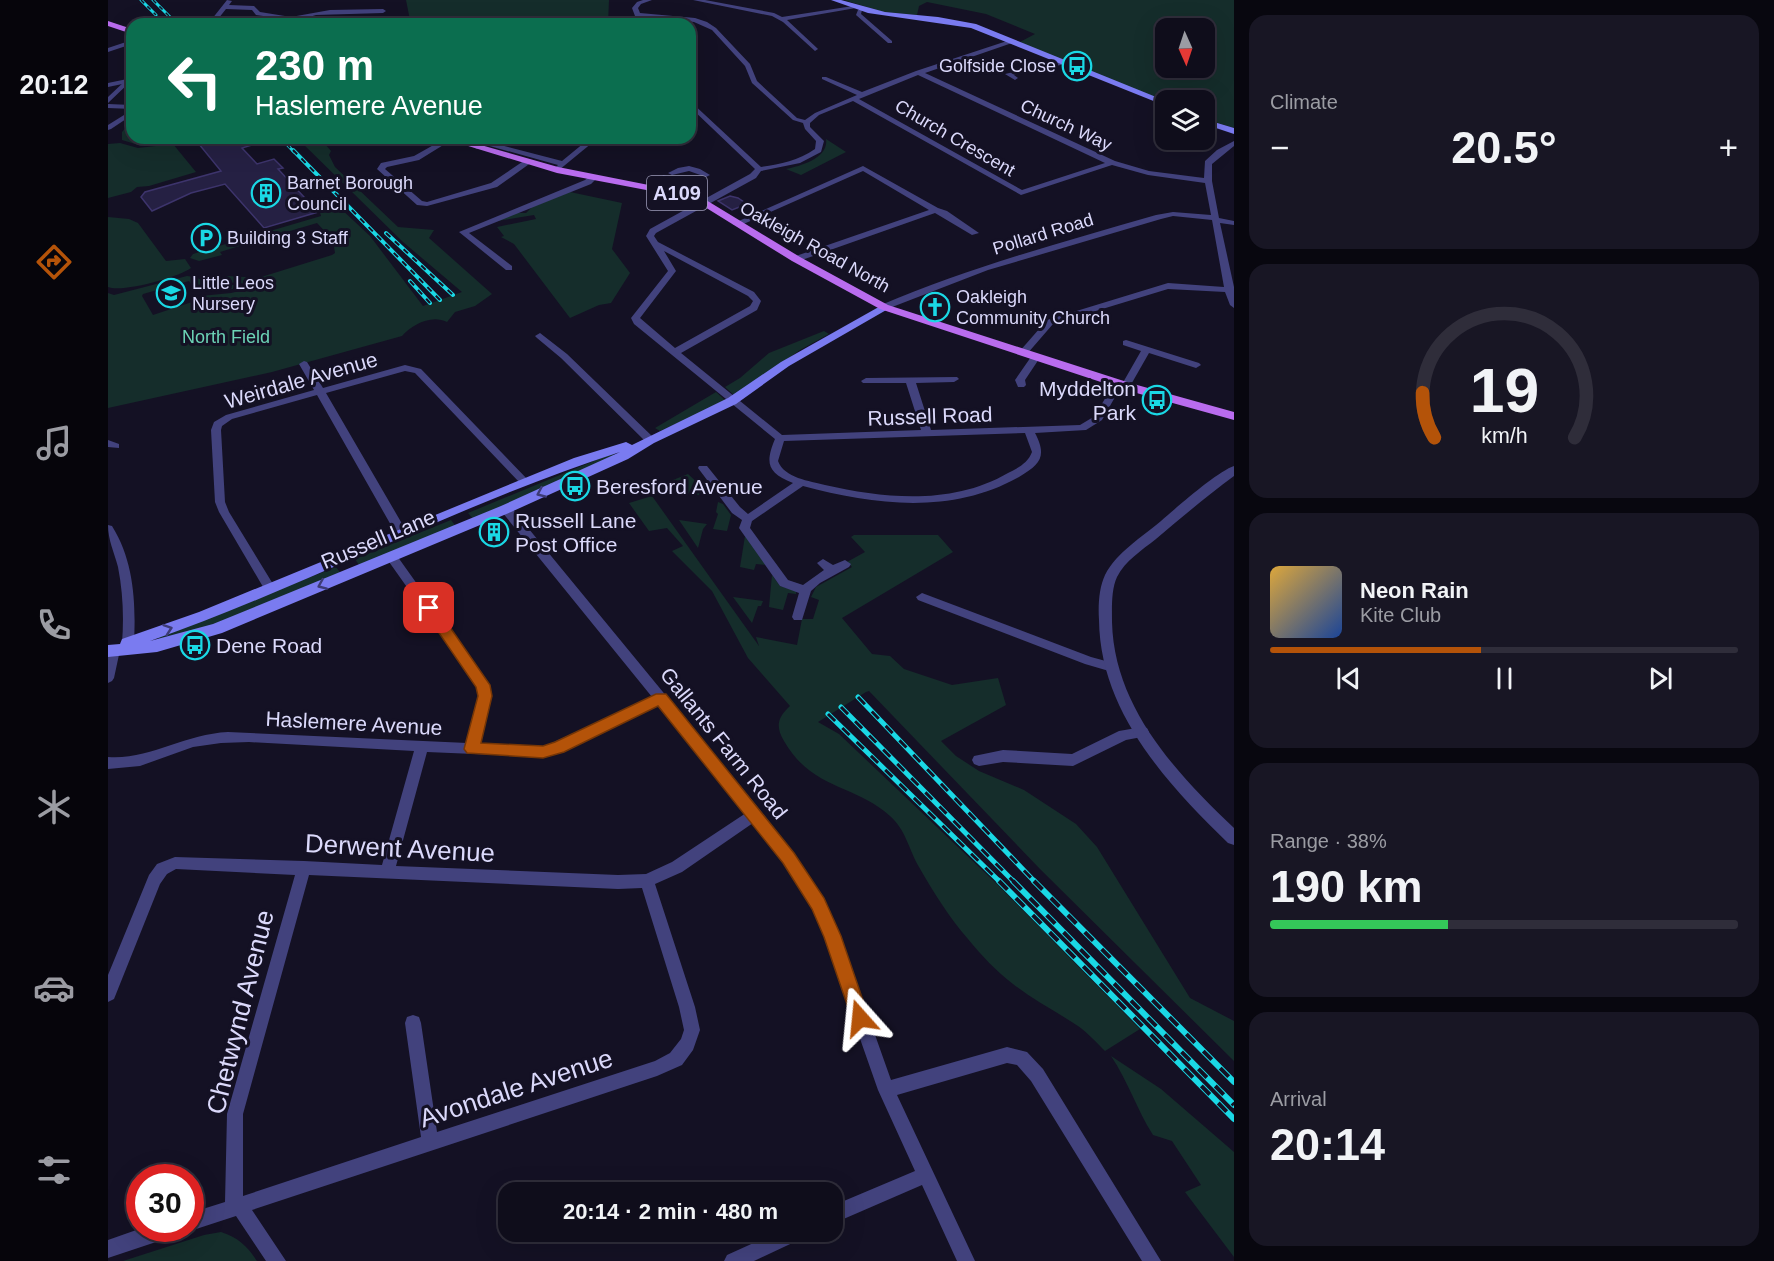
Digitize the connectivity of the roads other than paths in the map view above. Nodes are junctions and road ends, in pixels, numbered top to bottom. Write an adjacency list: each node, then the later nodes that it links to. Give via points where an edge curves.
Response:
1 (230, 0): 5 (street)
2 (649, 0): 8 (street, via 635,8)
3 (696, 0): 14 (street, via 759,10)
4 (835, 0): 6 (main road)
5 (225, 7): 9 (street); 10 (street, via 246,6)
6 (856, 9): 14 (street); 18 (street); 19 (main road, via 943,18)
7 (382, 11): 11 (street)
8 (638, 15): 12 (street); 13 (street)
9 (216, 18)
10 (273, 18)
11 (295, 18)
12 (639, 18)
13 (672, 18)
14 (782, 19): 21 (street)
15 (696, 20): 38 (street, via 714,29 748,65 754,82 795,119)
16 (108, 23): 17 (main road)
17 (126, 30)
18 (890, 42)
19 (1010, 42): 23 (main road); 24 (street)
20 (126, 44): 22 (street)
21 (815, 49)
22 (108, 50)
23 (1063, 63): 26 (street, via 1008,74); 32 (main road)
24 (918, 72): 30 (street); 48 (street, Church Way)
25 (824, 78): 30 (street)
26 (1015, 78)
27 (126, 82): 28 (street)
28 (108, 85)
29 (126, 85): 33 (street)
30 (863, 95): 31 (street)
31 (854, 99): 38 (street); 48 (street, Church Crescent, via 1022,193)
32 (1155, 100)
33 (108, 101)
34 (108, 106): 35 (street)
35 (126, 107)
36 (696, 109): 50 (street)
37 (126, 116): 40 (street)
38 (806, 122): 50 (street, via 820,141 818,150 796,163)
39 (1215, 125): 41 (main road)
40 (110, 128)
41 (1234, 131)
42 (1234, 143): 53 (street, via 1208,163)
43 (438, 144): 47 (street, via 416,158 381,169 420,203 427,204 494,185)
44 (467, 144): 46 (main road, Oakleigh Road North / A109)
45 (587, 144): 49 (street)
46 (518, 156): 47 (main road, Oakleigh Road North / A109); 49 (street)
47 (528, 162): 49 (main road, Oakleigh Road North / A109)
48 (1112, 164): 53 (street, Church Way)
49 (560, 167): 52 (main road, Oakleigh Road North / A109)
50 (759, 169): 55 (street)
51 (706, 175): 54 (street, via 685,168 669,175)
52 (594, 177): 54 (main road, Oakleigh Road North / A109); 64 (street, via 463,232)
53 (1208, 181): 57 (street)
54 (659, 188): 55 (main road, Oakleigh Road North / A109)
55 (703, 202): 59 (main road, Oakleigh Road North / A109); 61 (street, via 653,231 650,236)
56 (935, 210): 59 (street, via 863,168); 60 (street); 63 (street)
57 (1216, 219): 58 (street, Pollard Road); 66 (street); 68 (street, Pollard Road, via 1173,214 1159,217 932,286)
58 (1234, 223)
59 (736, 224): 63 (main road, Oakleigh Road North / A109)
60 (975, 233)
61 (656, 244): 62 (street); 65 (street)
62 (685, 258): 65 (street); 72 (street, via 757,301 754,308)
63 (796, 260): 68 (main road, Oakleigh Road North / A109)
64 (509, 268)
65 (672, 271): 72 (street, via 635,318)
66 (1231, 290): 67 (street); 73 (street, via 1168,286 1050,322)
67 (1234, 306)
68 (884, 307): 73 (main road, Oakleigh Road North / A109); 82 (main road, Russell Lane, via 785,364)
69 (540, 336): 87 (street)
70 (1126, 343): 71 (street)
71 (1146, 350): 75 (street); 80 (street, Russell Road)
72 (675, 352): 82 (street)
73 (1030, 354): 79 (street); 80 (main road, Oakleigh Road North / A109)
74 (304, 364): 81 (street)
75 (1196, 365)
76 (954, 379): 77 (street)
77 (910, 380): 78 (street); 85 (street)
78 (866, 381)
79 (1021, 385)
80 (1122, 385): 83 (main road, Oakleigh Road North / A109); 84 (street, Russell Road, via 1088,426)
81 (320, 393): 90 (street, Weirdale Avenue, via 412,369); 97 (street); 102 (street, Weirdale Avenue, via 229,417 218,424 220,502)
82 (732, 401): 86 (street); 87 (main road, Russell Lane)
83 (1234, 416)
84 (1030, 432): 85 (street, Russell Road); 91 (street, via 1037,450 1035,459 1010,477 966,494 914,500 879,499)
85 (927, 434): 86 (street, Russell Road)
86 (780, 438): 91 (street, via 774,464 780,472)
87 (650, 440): 90 (main road, Russell Lane); 92 (main road, Russell Lane, one-way to 92)
88 (703, 468): 94 (street, via 736,510)
89 (1234, 470): 108 (street, via 1140,544 1111,576 1104,619)
90 (525, 482): 93 (main road, Russell Lane)
91 (801, 482): 94 (street)
92 (506, 508): 95 (main road, Russell Lane); 110 (street, Gallants Farm Road)
93 (454, 512): 95 (main road); 97 (main road, Russell Lane)
94 (748, 519): 103 (street, via 744,528 784,583)
95 (464, 525): 98 (main road, Russell Lane)
96 (108, 529): 106 (street, via 123,561)
97 (402, 534): 99 (main road, Russell Lane)
98 (392, 556): 101 (main road, Russell Lane); 113 (street, via 483,685 485,696)
99 (344, 559): 101 (main road); 102 (main road, Russell Lane)
100 (845, 564): 103 (street, via 827,567)
101 (351, 573): 107 (main road, Russell Lane, one-way to 107, via 217,629 157,646)
102 (270, 589): 106 (main road, Russell Lane, one-way to 102)
103 (804, 590): 105 (street)
104 (922, 597): 108 (street)
105 (798, 616)
106 (128, 643): 107 (main road, Russell Lane)
107 (111, 650): 109 (street)
108 (1109, 666): 111 (street, via 1117,691)
109 (108, 678)
110 (661, 698): 113 (street, Haslemere Avenue, via 543,752); 118 (street, Gallants Farm Road)
111 (1142, 732): 114 (street, via 1124,735 1072,760); 119 (street, via 1173,773)
112 (422, 747): 113 (street, Haslemere Avenue); 116 (street, Haslemere Avenue, via 219,738 118,765); 121 (street)
113 (472, 749)
114 (1029, 758): 115 (street, via 1014,762); 117 (street)
115 (979, 760)
116 (108, 764)
117 (1040, 770)
118 (755, 814): 122 (street, Derwent Avenue, via 677,867); 125 (street, Gallants Farm Road, via 818,904)
119 (1234, 838)
120 (304, 867): 121 (street, Derwent Avenue); 123 (street, Derwent Avenue, via 189,862 162,869); 128 (street, Chetwynd Avenue, via 235,1114)
121 (388, 870): 122 (street, Derwent Avenue)
122 (647, 881): 126 (street, Avondale Avenue, via 692,1030 676,1059)
123 (108, 994)
124 (413, 1023): 126 (street)
125 (886, 1089): 127 (street, Gallants Farm Road); 137 (street, via 1007,1055 1020,1058 1036,1075)
126 (430, 1142): 128 (street, Avondale Avenue)
127 (926, 1175): 129 (street); 136 (street, Gallants Farm Road)
128 (238, 1206): 130 (street, Avondale Avenue); 134 (street)
129 (843, 1210)
130 (204, 1217)
131 (129, 1242): 133 (street)
132 (775, 1242): 135 (street)
133 (108, 1249)
134 (277, 1261)
135 (733, 1261)
136 (966, 1261)
137 (1152, 1261)

